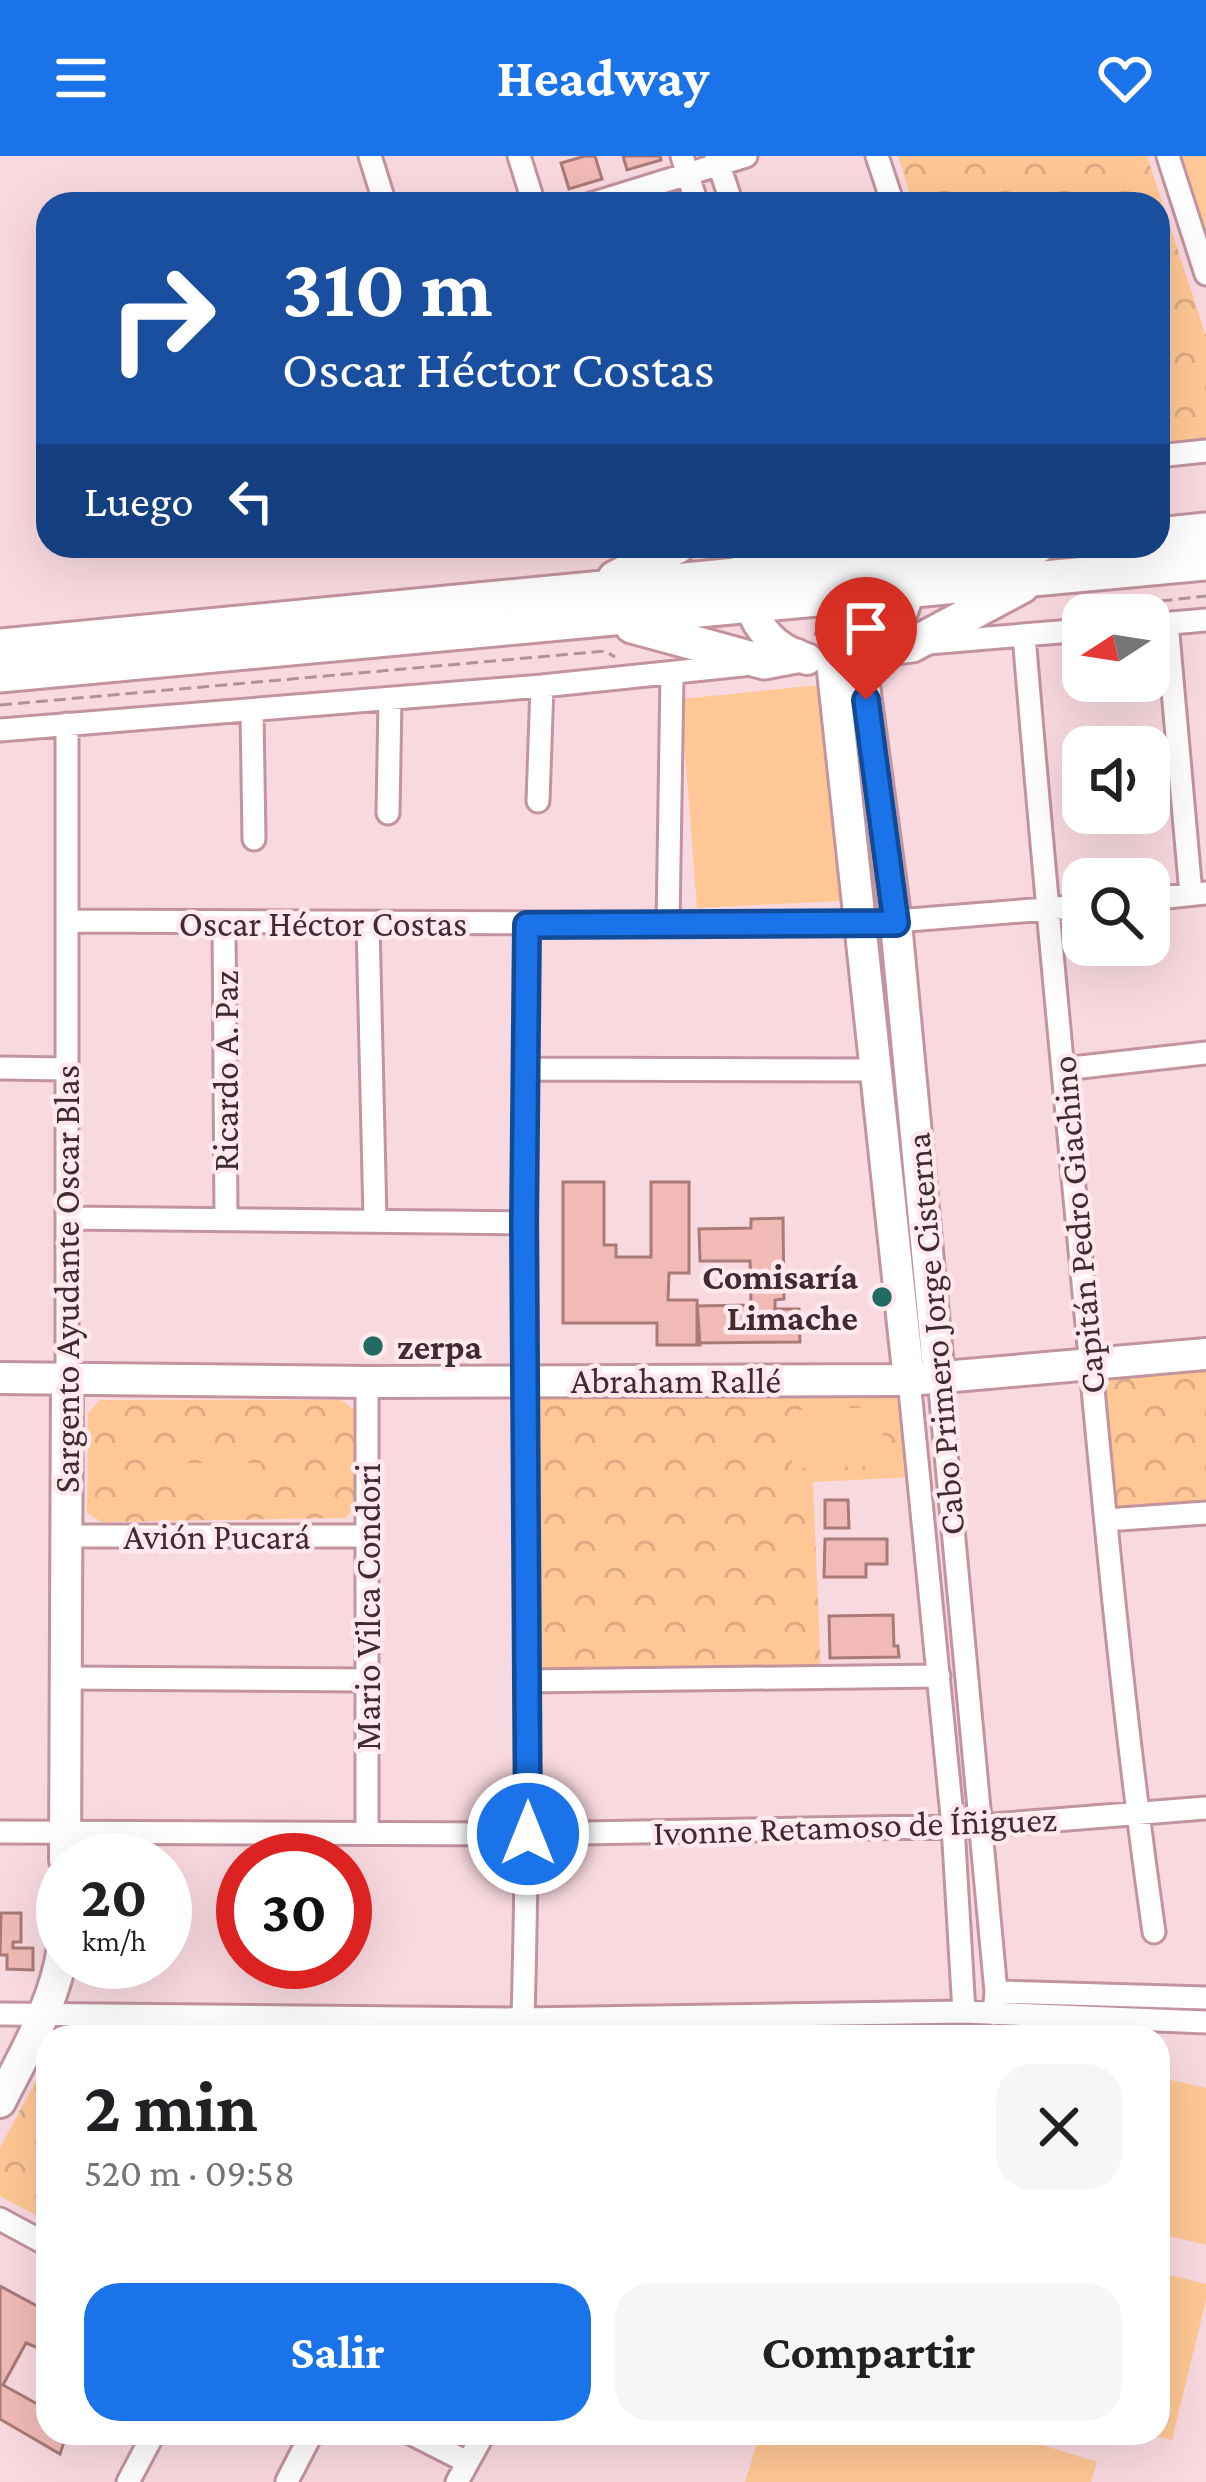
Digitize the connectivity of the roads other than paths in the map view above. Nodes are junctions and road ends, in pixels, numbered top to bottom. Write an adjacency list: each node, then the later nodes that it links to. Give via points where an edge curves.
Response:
1 (370, 156): 8 (street)
2 (519, 156): 9 (street)
3 (746, 156): 6 (street)
4 (877, 156): 12 (street)
5 (1168, 156): 13 (street)
6 (718, 160): 7 (street); 11 (street)
7 (685, 165): 10 (street)
8 (381, 192)
9 (530, 192)
10 (620, 192)
11 (728, 192)
12 (888, 192)
13 (1206, 274)
14 (1206, 451): 15 (street)
15 (1170, 455)
16 (1206, 530): 17 (main road)
17 (1170, 534)
18 (657, 558): 26 (main road)
19 (888, 558): 27 (main road)
20 (905, 558): 25 (street)
21 (1020, 558): 25 (main road)
22 (1028, 558): 32 (main road)
23 (1110, 558): 24 (main road)
24 (1206, 563)
25 (909, 591): 27 (main road); 34 (street, via 890,634)
26 (575, 607): 27 (main road); 27 (main road, via 634,626); 33 (main road); 35 (main road)
27 (762, 613): 34 (street); 36 (street)
28 (1206, 620): 29 (street)
29 (1170, 623)
30 (1062, 625): 31 (street)
31 (1024, 635): 32 (street); 48 (street, Capitán Pedro Giachino)
32 (912, 644): 34 (main road)
33 (0, 646)
34 (856, 648): 51 (street, Cabo Primero Jorge Cisterna); 53 (street, Cabo Primero Jorge Cisterna)
35 (0, 674)
36 (672, 675): 37 (street); 55 (street)
37 (542, 686): 38 (street); 43 (street)
38 (390, 700): 40 (street); 44 (street)
39 (1170, 702): 46 (street)
40 (252, 712): 41 (street); 45 (street)
41 (67, 724): 42 (street); 49 (street, Sargento Ayudante Oscar Blas)
42 (0, 730)
43 (538, 801)
44 (388, 813)
45 (254, 839)
46 (1198, 894)
47 (1062, 908): 48 (street, Oscar Héctor Costas)
48 (1046, 910): 51 (street, Oscar Héctor Costas); 60 (street, Capitán Pedro Giachino)
49 (67, 921): 50 (street, Oscar Héctor Costas); 58 (street, Sargento Ayudante Oscar Blas)
50 (224, 923): 52 (street, Oscar Héctor Costas); 63 (street, Ricardo A. Paz)
51 (896, 923): 53 (street, Oscar Héctor Costas); 70 (street, Cabo Primero Jorge Cisterna)
52 (368, 924): 54 (street, Oscar Héctor Costas); 64 (street)
53 (862, 924): 55 (street, Oscar Héctor Costas); 61 (street, Cabo Primero Jorge Cisterna)
54 (527, 925): 55 (street, Oscar Héctor Costas); 59 (street)
55 (668, 925)
56 (1205, 1060): 60 (street)
57 (0, 1068): 58 (street)
58 (65, 1069): 62 (street, Sargento Ayudante Oscar Blas)
59 (525, 1069): 61 (street); 65 (street)
60 (1063, 1069): 67 (street, Capitán Pedro Giachino)
61 (877, 1070): 70 (street, Cabo Primero Jorge Cisterna)
62 (68, 1218): 63 (street); 69 (street, Sargento Ayudante Oscar Blas)
63 (226, 1219): 64 (street)
64 (375, 1219): 65 (street)
65 (524, 1222): 71 (street)
66 (1206, 1354): 67 (street, Abraham Rallé)
67 (1090, 1365): 70 (street, Abraham Rallé); 74 (street, Capitán Pedro Giachino)
68 (0, 1378): 69 (street, Abraham Rallé)
69 (67, 1379): 72 (street, Abraham Rallé); 75 (street, Sargento Ayudante Oscar Blas)
70 (924, 1379): 71 (street, Abraham Rallé); 77 (street, Cabo Primero Jorge Cisterna); 84 (street, Cabo Primero Jorge Cisterna)
71 (525, 1380): 72 (street, Abraham Rallé); 80 (street)
72 (367, 1382): 76 (street, Mario Vilca Condori)
73 (1206, 1513): 74 (street)
74 (1106, 1520): 82 (street, Capitán Pedro Giachino)
75 (68, 1536): 76 (street, Avión Pucará); 78 (street, Sargento Ayudante Oscar Blas)
76 (366, 1536): 79 (street, Mario Vilca Condori)
77 (939, 1676): 80 (street); 83 (street, Cabo Primero Jorge Cisterna)
78 (68, 1678): 79 (street); 87 (street, Sargento Ayudante Oscar Blas)
79 (365, 1680): 86 (street, Mario Vilca Condori)
80 (527, 1681): 88 (street)
81 (1206, 1808): 82 (street, Ivonne Retamoso de Íñiguez)
82 (1137, 1814): 84 (street, Ivonne Retamoso de Íñiguez); 91 (street, Capitán Pedro Giachino)
83 (953, 1826): 84 (street, Ivonne Retamoso de Íñiguez); 88 (street, Ivonne Retamoso de Íñiguez); 95 (street, Cabo Primero Jorge Cisterna)
84 (980, 1826): 94 (street, Cabo Primero Jorge Cisterna)
85 (0, 1832): 89 (street, Ivonne Retamoso de Íñiguez)
86 (367, 1832): 88 (street, Ivonne Retamoso de Íñiguez); 90 (street, Ivonne Retamoso de Íñiguez)
87 (65, 1833)
88 (528, 1834): 98 (street)
89 (36, 1840)
90 (192, 1841)
91 (1154, 1932)
92 (54, 1989): 97 (street)
93 (1206, 1998): 94 (street)
94 (995, 2003): 95 (street); 99 (street)
95 (964, 2012): 104 (street)
96 (0, 2014): 97 (street)
97 (44, 2014): 100 (street); 101 (street)
98 (524, 2019): 102 (street); 103 (street)
99 (1206, 2022)
100 (38, 2025)
101 (301, 2025)
102 (422, 2025)
103 (649, 2025)
104 (758, 2025)
105 (36, 2030): 106 (street)
106 (0, 2102)
107 (0, 2219): 108 (street)
108 (36, 2238)
109 (148, 2445): 115 (street)
110 (306, 2445): 114 (street)
111 (426, 2445): 113 (street)
112 (477, 2445): 113 (street)
113 (462, 2472)
114 (287, 2481)
115 (128, 2482)

